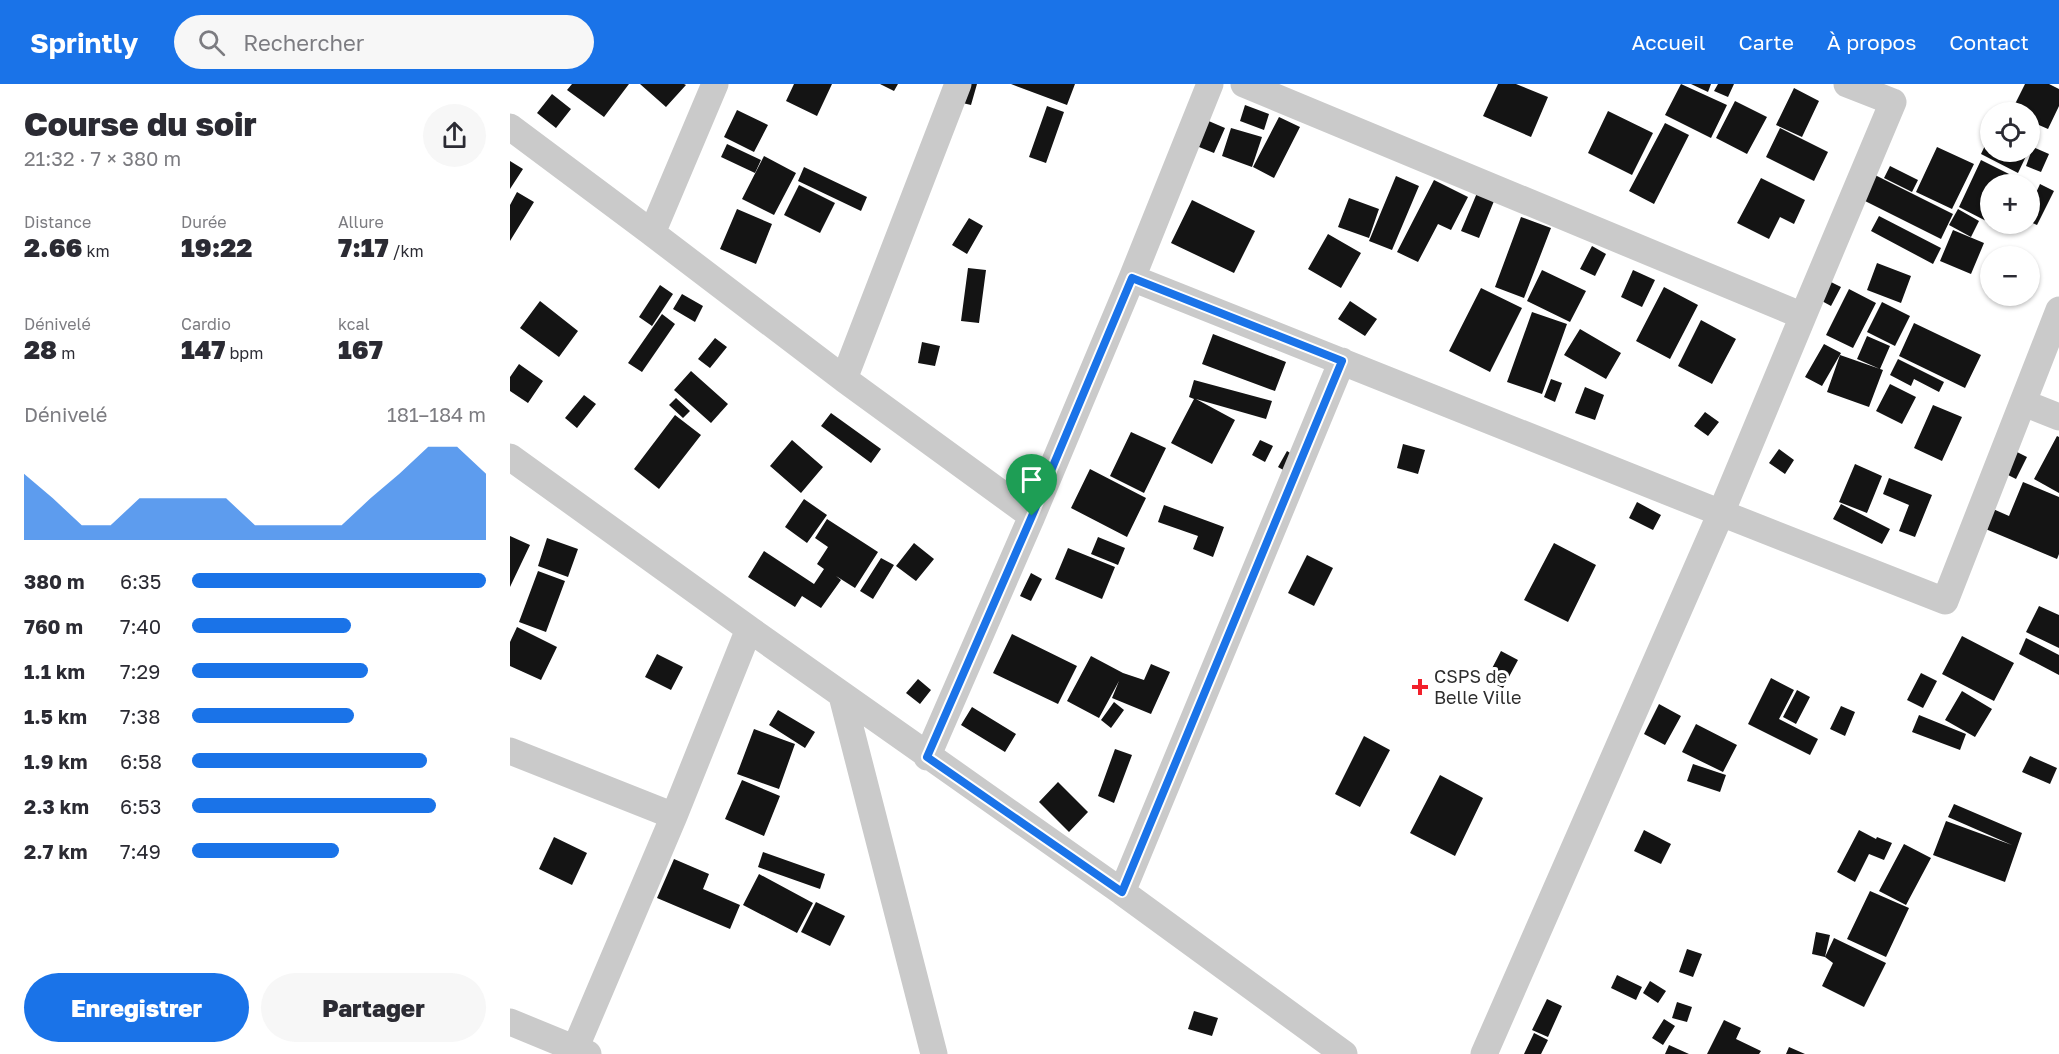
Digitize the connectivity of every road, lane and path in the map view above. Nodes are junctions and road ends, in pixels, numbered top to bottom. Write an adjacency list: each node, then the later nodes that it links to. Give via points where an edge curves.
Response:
1 (715, 84): 8 (street)
2 (958, 84): 13 (street)
3 (1210, 84): 9 (street)
4 (1244, 84): 11 (street)
5 (1847, 84): 6 (street)
6 (1896, 93): 11 (street)
7 (510, 127): 8 (street)
8 (652, 233): 13 (street)
9 (1132, 278): 12 (street); 18 (street)
10 (2059, 310): 14 (street)
11 (1803, 316): 17 (street)
12 (1342, 361): 17 (street); 24 (street)
13 (844, 379): 18 (street)
14 (2024, 403): 15 (street); 17 (street, via 1945,601)
15 (2059, 417)
16 (510, 457): 19 (street)
17 (1721, 513): 29 (street)
18 (1032, 516): 22 (street)
19 (749, 629): 20 (street); 23 (street)
20 (842, 696): 22 (street); 27 (street)
21 (510, 751): 23 (street)
22 (927, 757): 24 (street)
23 (674, 816): 26 (street)
24 (1122, 892): 28 (street)
25 (510, 1022): 26 (street)
26 (581, 1052)
27 (934, 1054)
28 (1344, 1054)
29 (1484, 1054)

